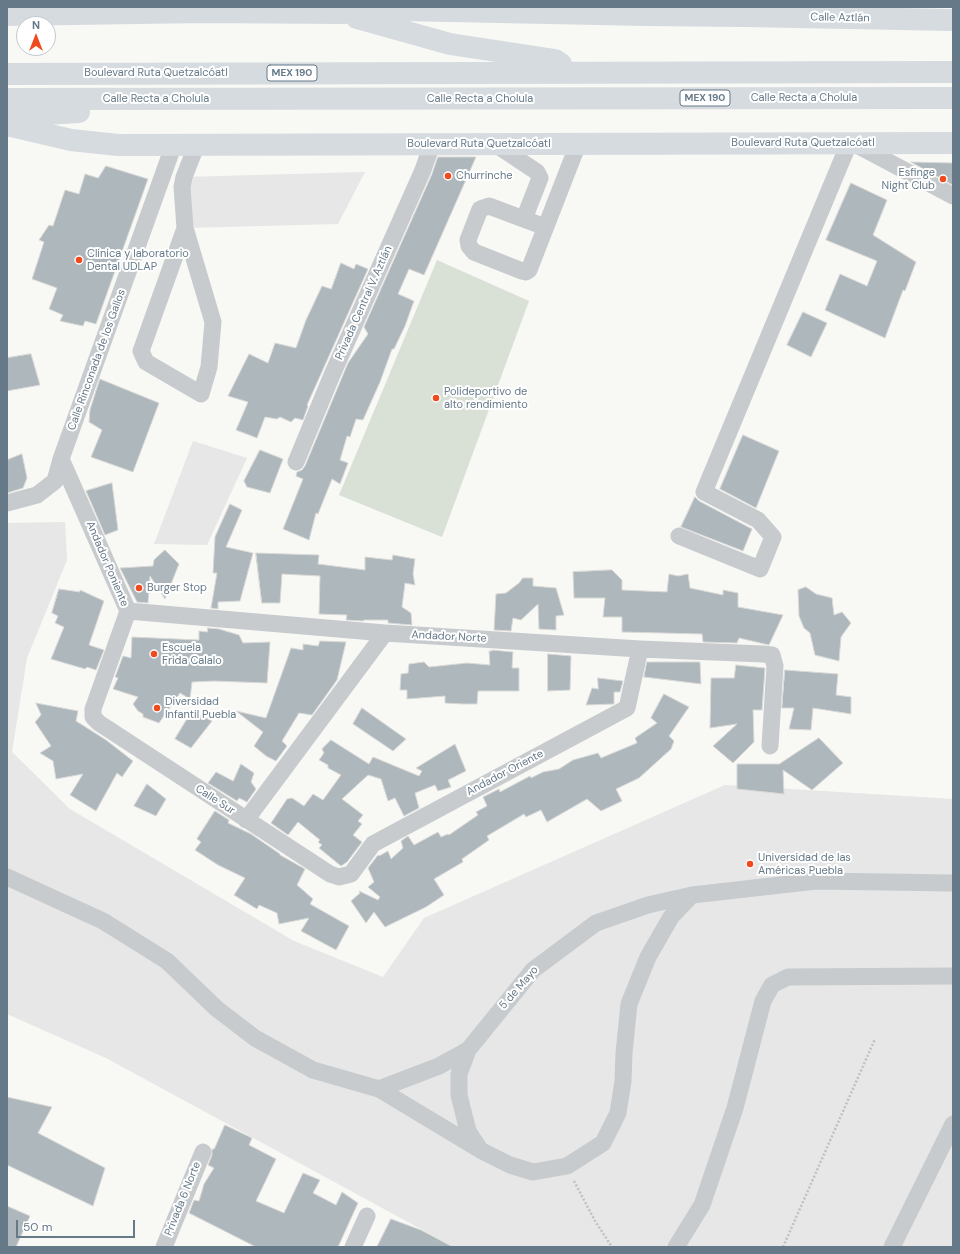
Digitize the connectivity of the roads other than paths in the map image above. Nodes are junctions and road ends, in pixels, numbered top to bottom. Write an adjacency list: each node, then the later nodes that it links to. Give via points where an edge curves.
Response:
1 (203, 10): 2 (main road, Calle Aztlán); 8 (main road, Calle Aztlán)
2 (279, 10): 7 (main road, Calle Aztlán)
3 (580, 10): 4 (main road, Calle Aztlán); 7 (main road, Calle Aztlán, via 401,10)
4 (646, 11): 5 (main road, Calle Aztlán)
5 (686, 11): 6 (main road, Calle Aztlán)
6 (745, 11): 9 (main road, Calle Aztlán)
7 (342, 13): 11 (main road, via 450,44 555,60)
8 (7, 15)
9 (953, 20)
10 (953, 72): 11 (main road, Boulevard Ruta Quetzalcóatl / MEX 190)
11 (578, 73): 12 (main road, Boulevard Ruta Quetzalcóatl / MEX 190)
12 (7, 74)
13 (953, 98): 15 (main road, Calle Recta a Cholula / MEX 190)
14 (7, 99): 15 (main road, Calle Recta a Cholula / MEX 190)
15 (165, 100): 16 (main road, via 74,112)
16 (7, 116)
17 (7, 125): 20 (main road, Boulevard Ruta Quetzalcóatl, via 50,136 94,143)
18 (851, 143): 19 (main road, Boulevard Ruta Quetzalcóatl); 24 (main road, Boulevard Ruta Quetzalcóatl); 25 (street); 32 (street, via 704,492 758,520 773,537 760,569)
19 (953, 143)
20 (174, 144): 21 (main road, Boulevard Ruta Quetzalcóatl); 29 (street, Calle Rinconada de los Gallos)
21 (197, 144): 22 (main road, Boulevard Ruta Quetzalcóatl); 28 (street, via 182,187)
22 (432, 144): 23 (main road, Boulevard Ruta Quetzalcóatl); 30 (street, Privada Central V. Aztlán)
23 (495, 144): 24 (main road, Boulevard Ruta Quetzalcóatl); 26 (street, via 537,172 540,178)
24 (578, 144): 27 (street)
25 (953, 196)
26 (524, 219): 27 (street); 27 (street, via 489,206 480,209 468,240 469,246 474,252 526,272)
27 (545, 227)
28 (185, 228): 28 (street, via 141,351 146,362 201,394 209,366 213,322)
29 (62, 459): 31 (street, Calle Rinconada de los Gallos, via 55,481 37,495); 33 (street, Andador Poniente)
30 (296, 462)
31 (7, 503)
32 (679, 536)
33 (128, 611): 34 (street, Andador Norte); 36 (street, Andador Poniente, via 93,709)
34 (385, 633): 35 (street, Andador Norte); 38 (street)
35 (640, 648): 37 (street, Andador Norte, via 772,655 775,666); 40 (street, Andador Oriente, via 627,708 373,844 351,874)
36 (93, 717): 38 (street, Calle Sur)
37 (770, 746)
38 (246, 820): 40 (street, Calle Sur, via 330,874)
39 (7, 877): 45 (street, via 103,921 168,961 217,1009 255,1038 313,1070)
40 (339, 877)
41 (953, 883): 42 (street, 5 de Mayo, via 816,881)
42 (692, 895): 44 (street, 5 de Mayo, via 596,923 533,970); 47 (street, via 671,917 648,957 629,1004 618,1113 602,1144 567,1166 533,1172 510,1165)
43 (953, 976): 52 (street, via 788,977 772,985 763,1001 735,1108 702,1205)
44 (468, 1050): 45 (street, 5 de Mayo, via 439,1066); 47 (street, via 459,1074 459,1095 468,1131)
45 (379, 1089): 47 (street)
46 (953, 1124): 53 (street)
47 (482, 1151)
48 (203, 1152): 50 (street, Privada 6 Norte)
49 (367, 1216): 51 (street)
50 (164, 1247)
51 (353, 1247)
52 (676, 1247)
53 (892, 1247)

